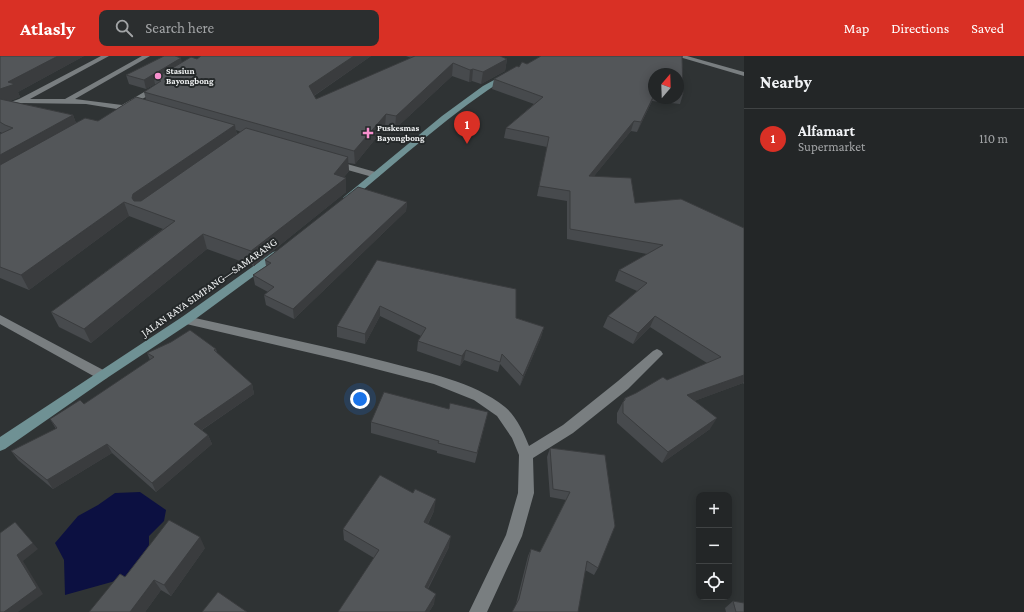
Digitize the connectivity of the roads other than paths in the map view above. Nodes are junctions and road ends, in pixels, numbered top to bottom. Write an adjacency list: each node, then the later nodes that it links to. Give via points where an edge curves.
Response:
1 (106, 56): 7 (street)
2 (147, 56): 8 (street)
3 (679, 56): 5 (street)
4 (516, 70): 14 (main road, via 484,88 451,112)
5 (744, 74)
6 (165, 84): 9 (street)
7 (20, 101): 8 (street); 11 (street)
8 (66, 101): 9 (street)
9 (127, 106): 10 (street); 12 (street)
10 (146, 108)
11 (0, 109)
12 (110, 116)
13 (323, 160): 14 (street)
14 (376, 175): 15 (main road)
15 (340, 204)
16 (287, 247): 18 (main road, JALAN RAYA SIMPANG—SAMARANG)
17 (0, 319): 20 (street)
18 (186, 320): 20 (main road, JALAN RAYA SIMPANG—SAMARANG); 22 (street, via 345,356 436,380 479,396 502,412 518,435)
19 (657, 354): 22 (street, via 568,429)
20 (102, 375): 21 (main road, JALAN RAYA SIMPANG—SAMARANG)
21 (0, 445)
22 (526, 455): 23 (street, via 526,493 514,536)
23 (478, 612)

